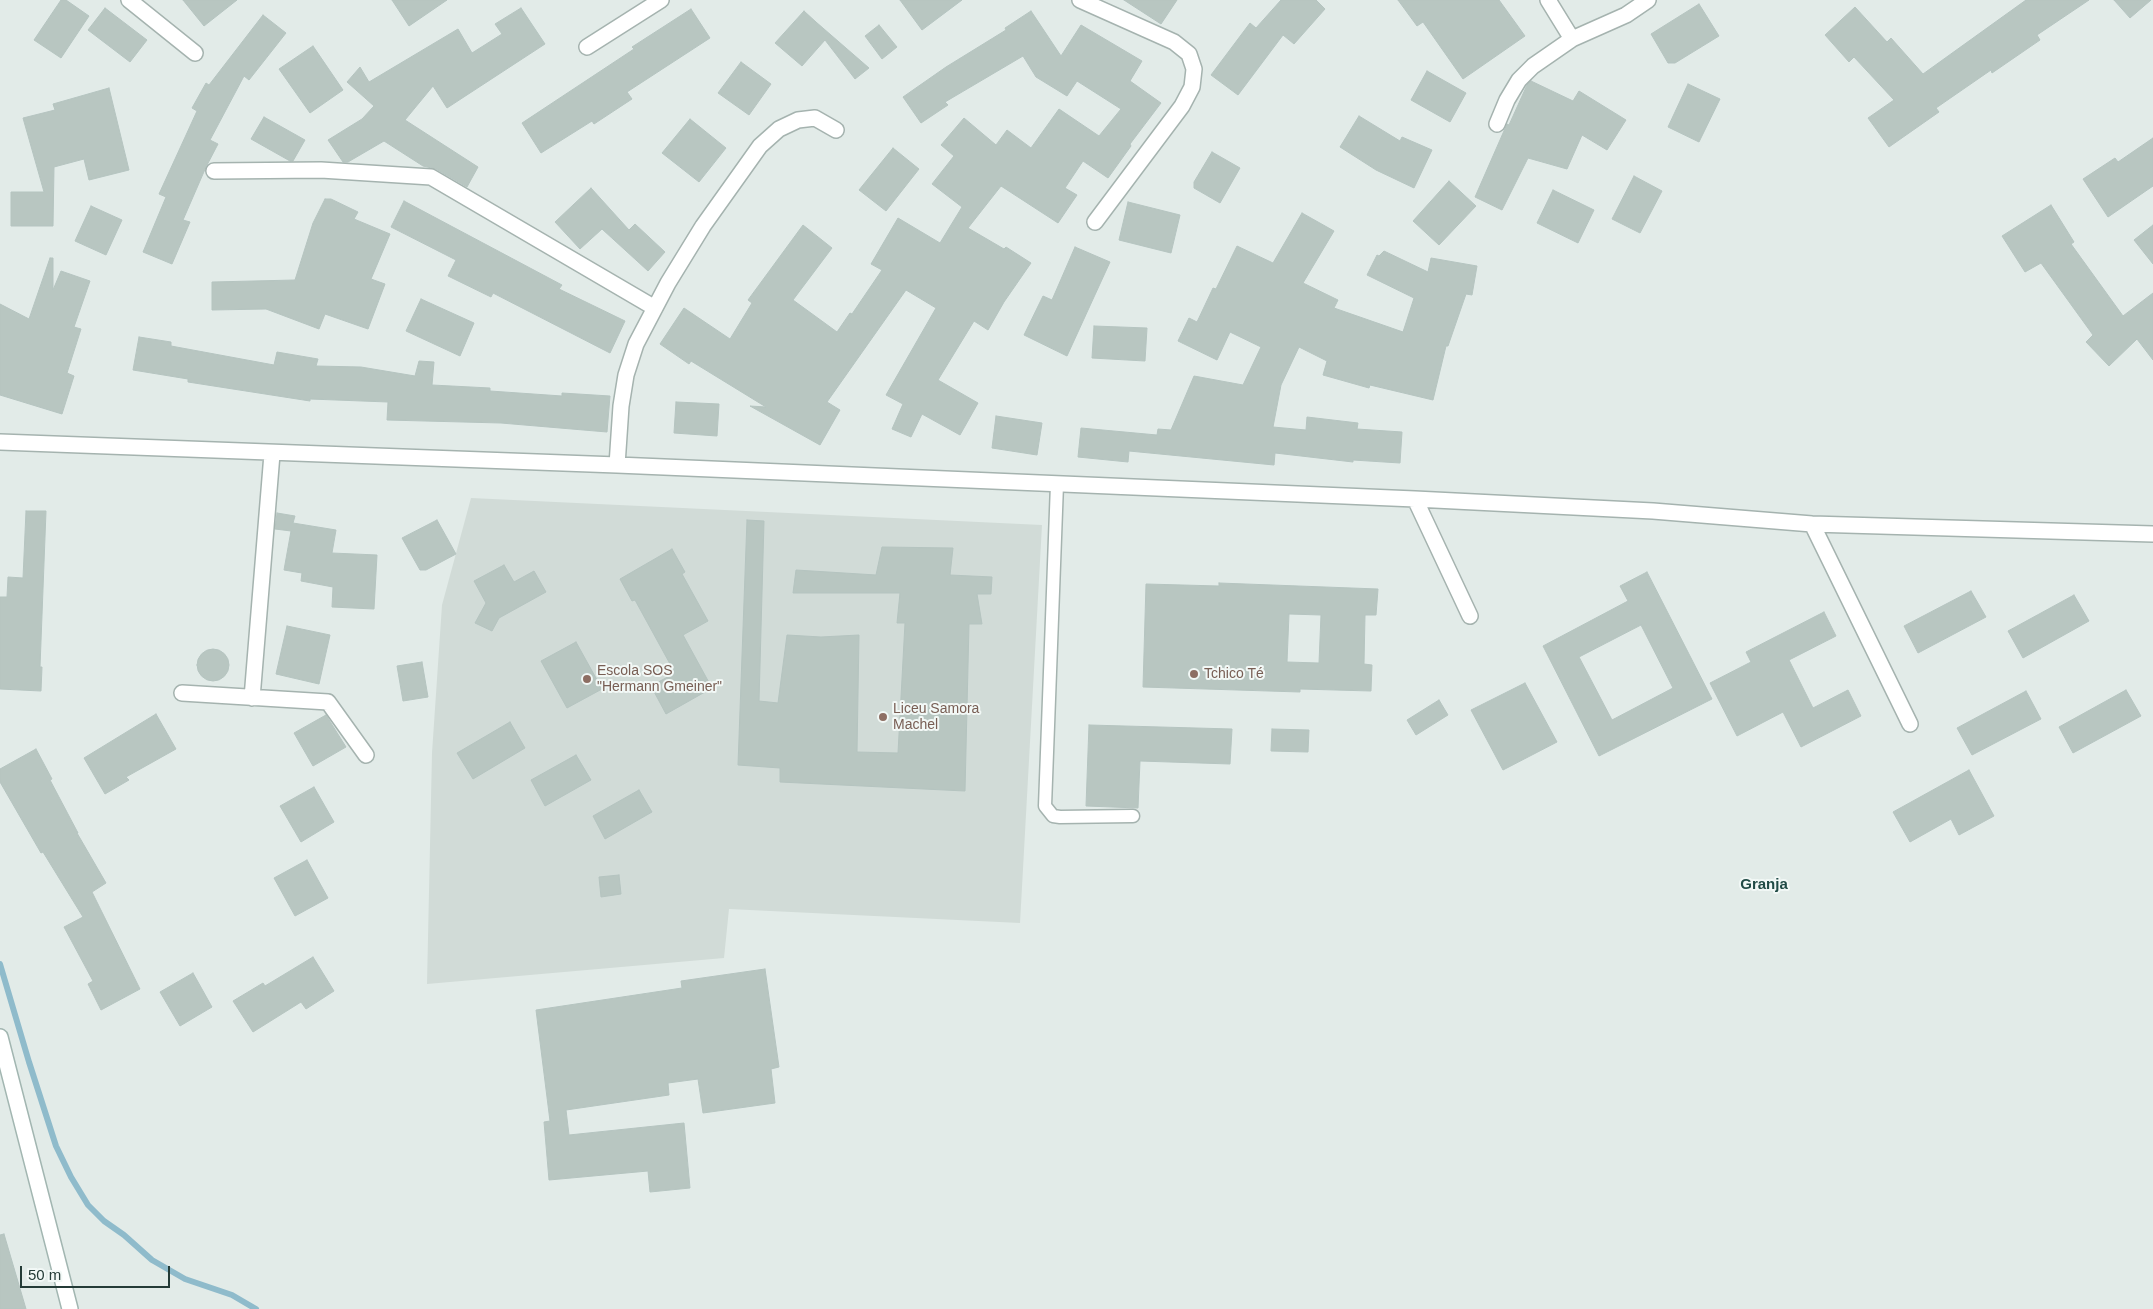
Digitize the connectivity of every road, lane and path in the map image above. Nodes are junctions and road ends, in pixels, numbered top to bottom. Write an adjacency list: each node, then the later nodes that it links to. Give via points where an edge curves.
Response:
1 (129, 0): 8 (street)
2 (661, 0): 7 (street)
3 (1080, 0): 12 (street, via 1174,42 1189,54 1194,69 1192,87 1182,106)
4 (1548, 0): 6 (street)
5 (1648, 0): 6 (street)
6 (1572, 39): 9 (street, via 1533,66 1519,80)
7 (587, 47)
8 (195, 53)
9 (1496, 124)
10 (836, 130): 13 (street, via 815,118 798,120 779,129 760,146 703,226)
11 (214, 171): 13 (street, via 320,170 431,177)
12 (1095, 222)
13 (655, 308): 16 (street, via 636,344 626,375)
14 (0, 442): 15 (street)
15 (272, 454): 16 (street); 23 (street)
16 (617, 465): 17 (street)
17 (1057, 484): 18 (street); 26 (lane, via 1046,806 1053,816 1060,817)
18 (1416, 499): 19 (street, via 1653,511); 21 (street)
19 (1812, 524): 20 (street); 24 (street)
20 (2153, 534)
21 (1470, 616)
22 (182, 693): 23 (street)
23 (252, 698): 25 (street, via 328,702)
24 (1910, 724)
25 (366, 755)
26 (1133, 816)
27 (0, 1036): 28 (street)
28 (70, 1309)

